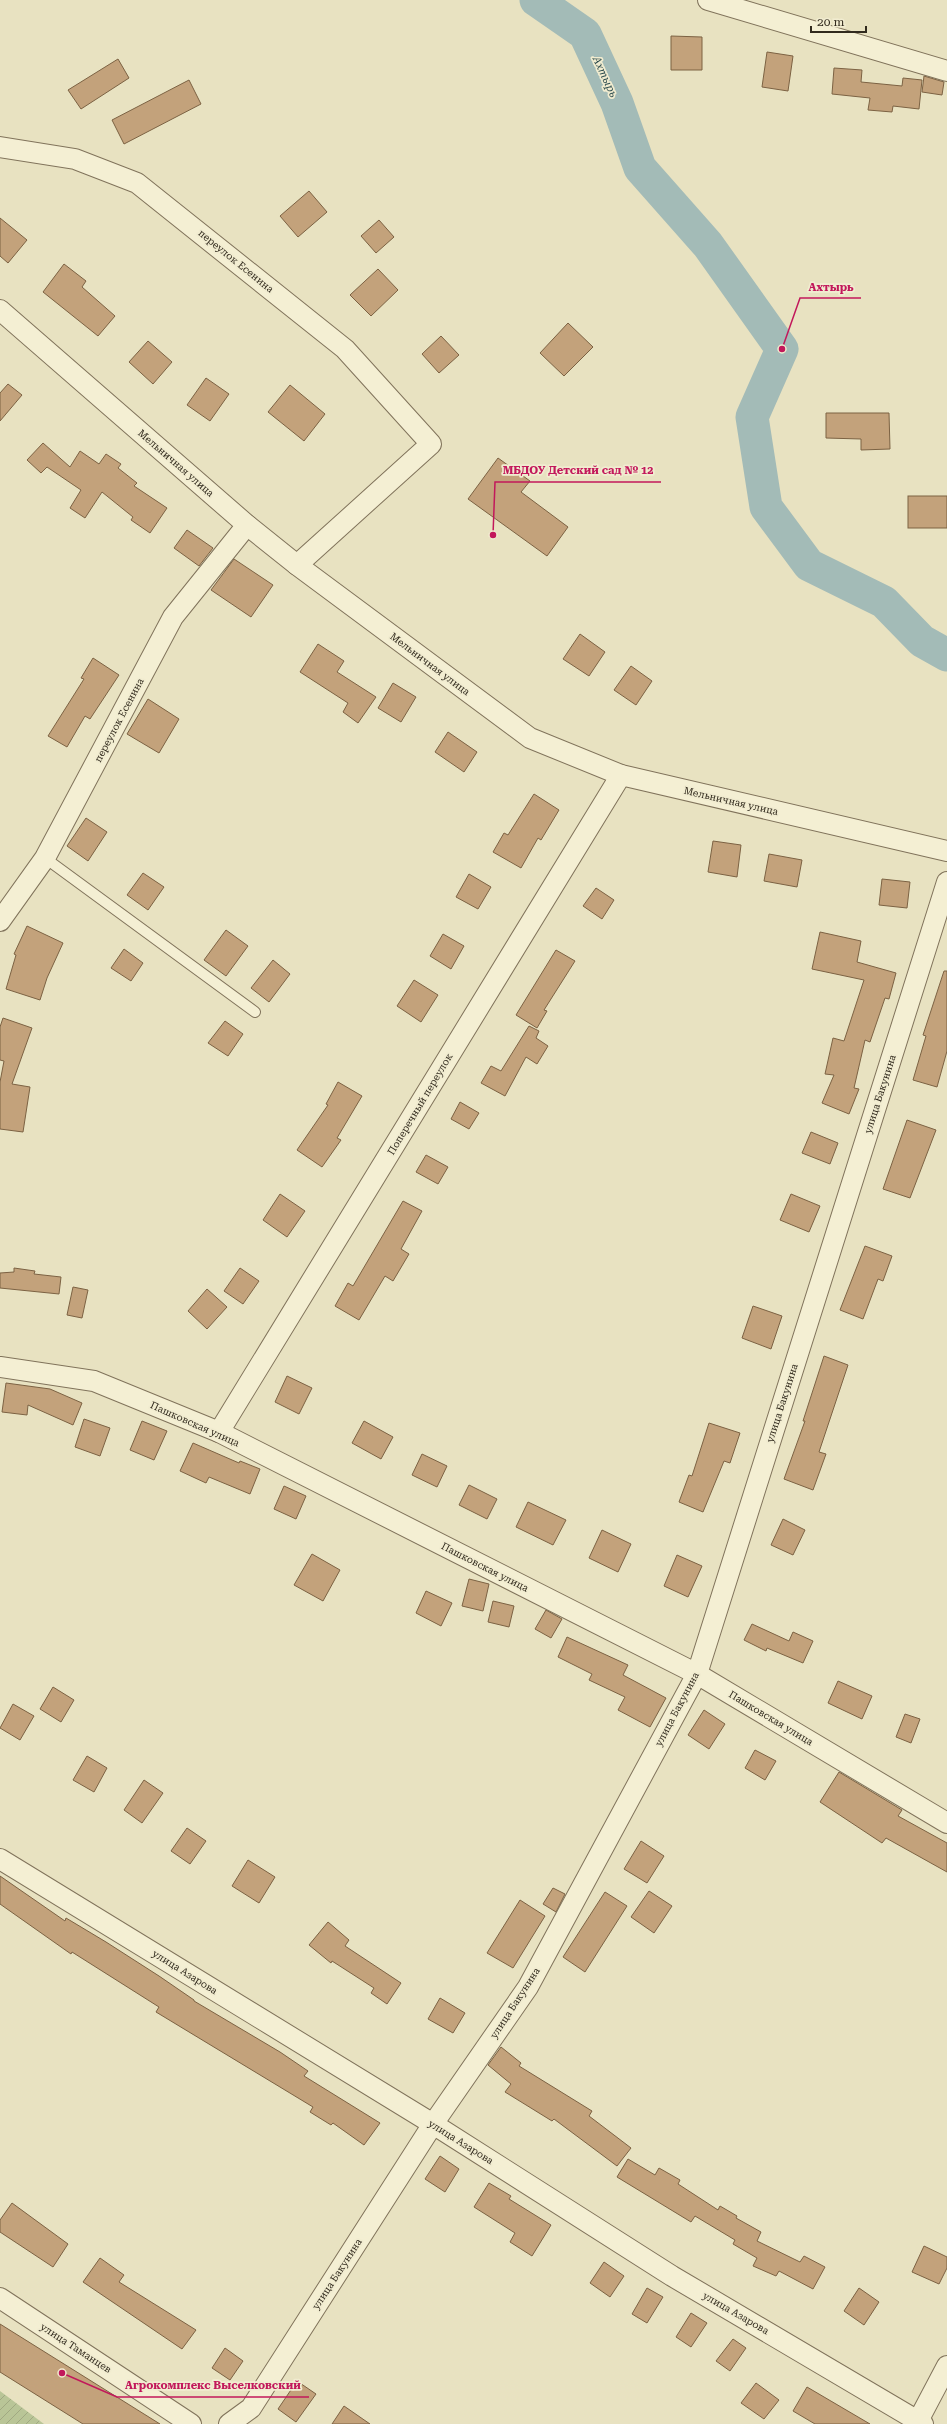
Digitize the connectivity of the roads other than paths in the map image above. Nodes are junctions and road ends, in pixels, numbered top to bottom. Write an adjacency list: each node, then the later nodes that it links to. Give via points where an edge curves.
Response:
1 (708, 0): 2 (street)
2 (947, 71)
3 (0, 147): 6 (street, переулок Есенина, via 74,159 137,183 345,349 431,444)
4 (0, 310): 5 (street, Мельничная улица)
5 (247, 525): 6 (street, Мельничная улица); 9 (street, переулок Есенина, via 173,617)
6 (297, 565): 7 (street, Мельничная улица, via 530,738)
7 (621, 775): 8 (street, Мельничная улица); 14 (street, Поперечный переулок)
8 (947, 851)
9 (45, 858): 11 (street, переулок Есенина); 12 (lane)
10 (947, 882): 15 (street, улица Бакунина)
11 (0, 921)
12 (255, 1012)
13 (0, 1367): 14 (street, Пашковская улица, via 94,1381)
14 (219, 1432): 15 (street, Пашковская улица)
15 (697, 1674): 16 (street, Пашковская улица); 18 (street, улица Бакунина, via 528,1987)
16 (947, 1823)
17 (0, 1859): 18 (street, улица Азарова)
18 (433, 2124): 21 (street, улица Азарова, via 672,2276); 23 (street, улица Бакунина, via 251,2408)
19 (0, 2298): 22 (street, улица Таманцев)
20 (947, 2366): 21 (street)
21 (921, 2422)
22 (191, 2424)
23 (229, 2424)

